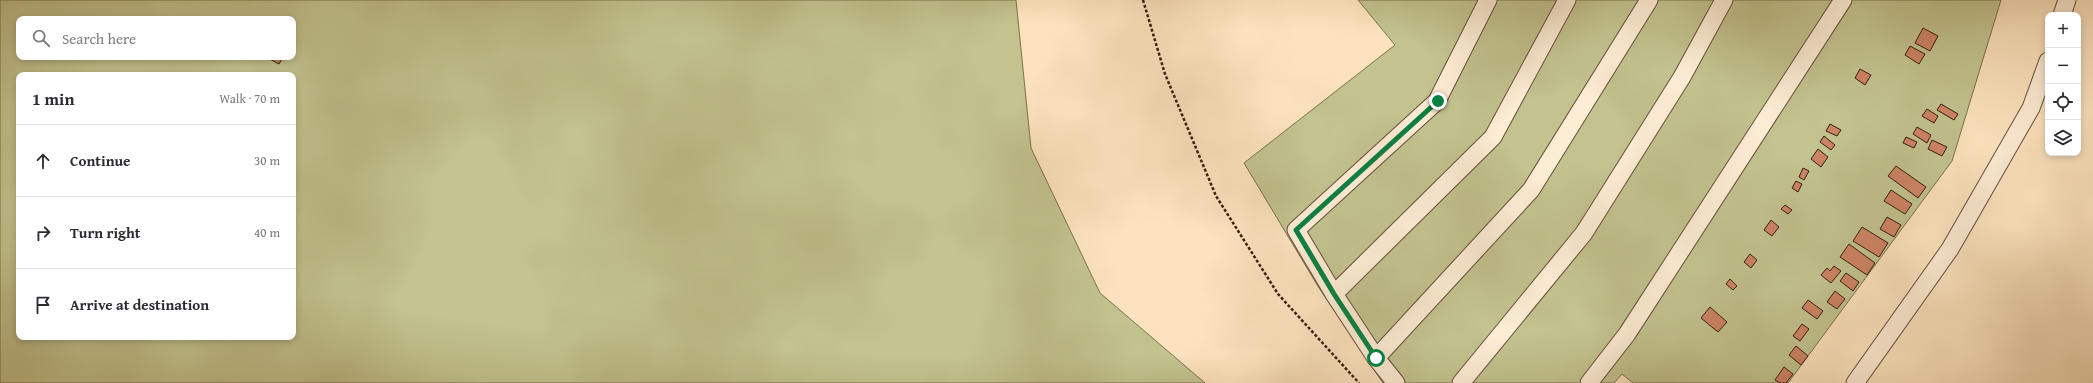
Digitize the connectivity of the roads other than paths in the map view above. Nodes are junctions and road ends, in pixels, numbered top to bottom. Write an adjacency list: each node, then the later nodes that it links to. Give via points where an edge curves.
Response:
1 (1488, 0): 9 (lane, via 1438,101 1296,230)
2 (1567, 0): 9 (lane, via 1494,137)
3 (1649, 0): 10 (lane, via 1531,190)
4 (1724, 0): 12 (lane, via 1682,78 1584,234)
5 (1843, 0): 13 (lane, via 1627,334)
6 (2067, 0): 7 (lane)
7 (2063, 12)
8 (2045, 69): 14 (lane, via 2031,108 1950,249)
9 (1334, 294): 10 (lane)
10 (1376, 358): 11 (lane)
11 (1396, 383)
12 (1461, 383)
13 (1589, 383)
14 (1855, 383)

